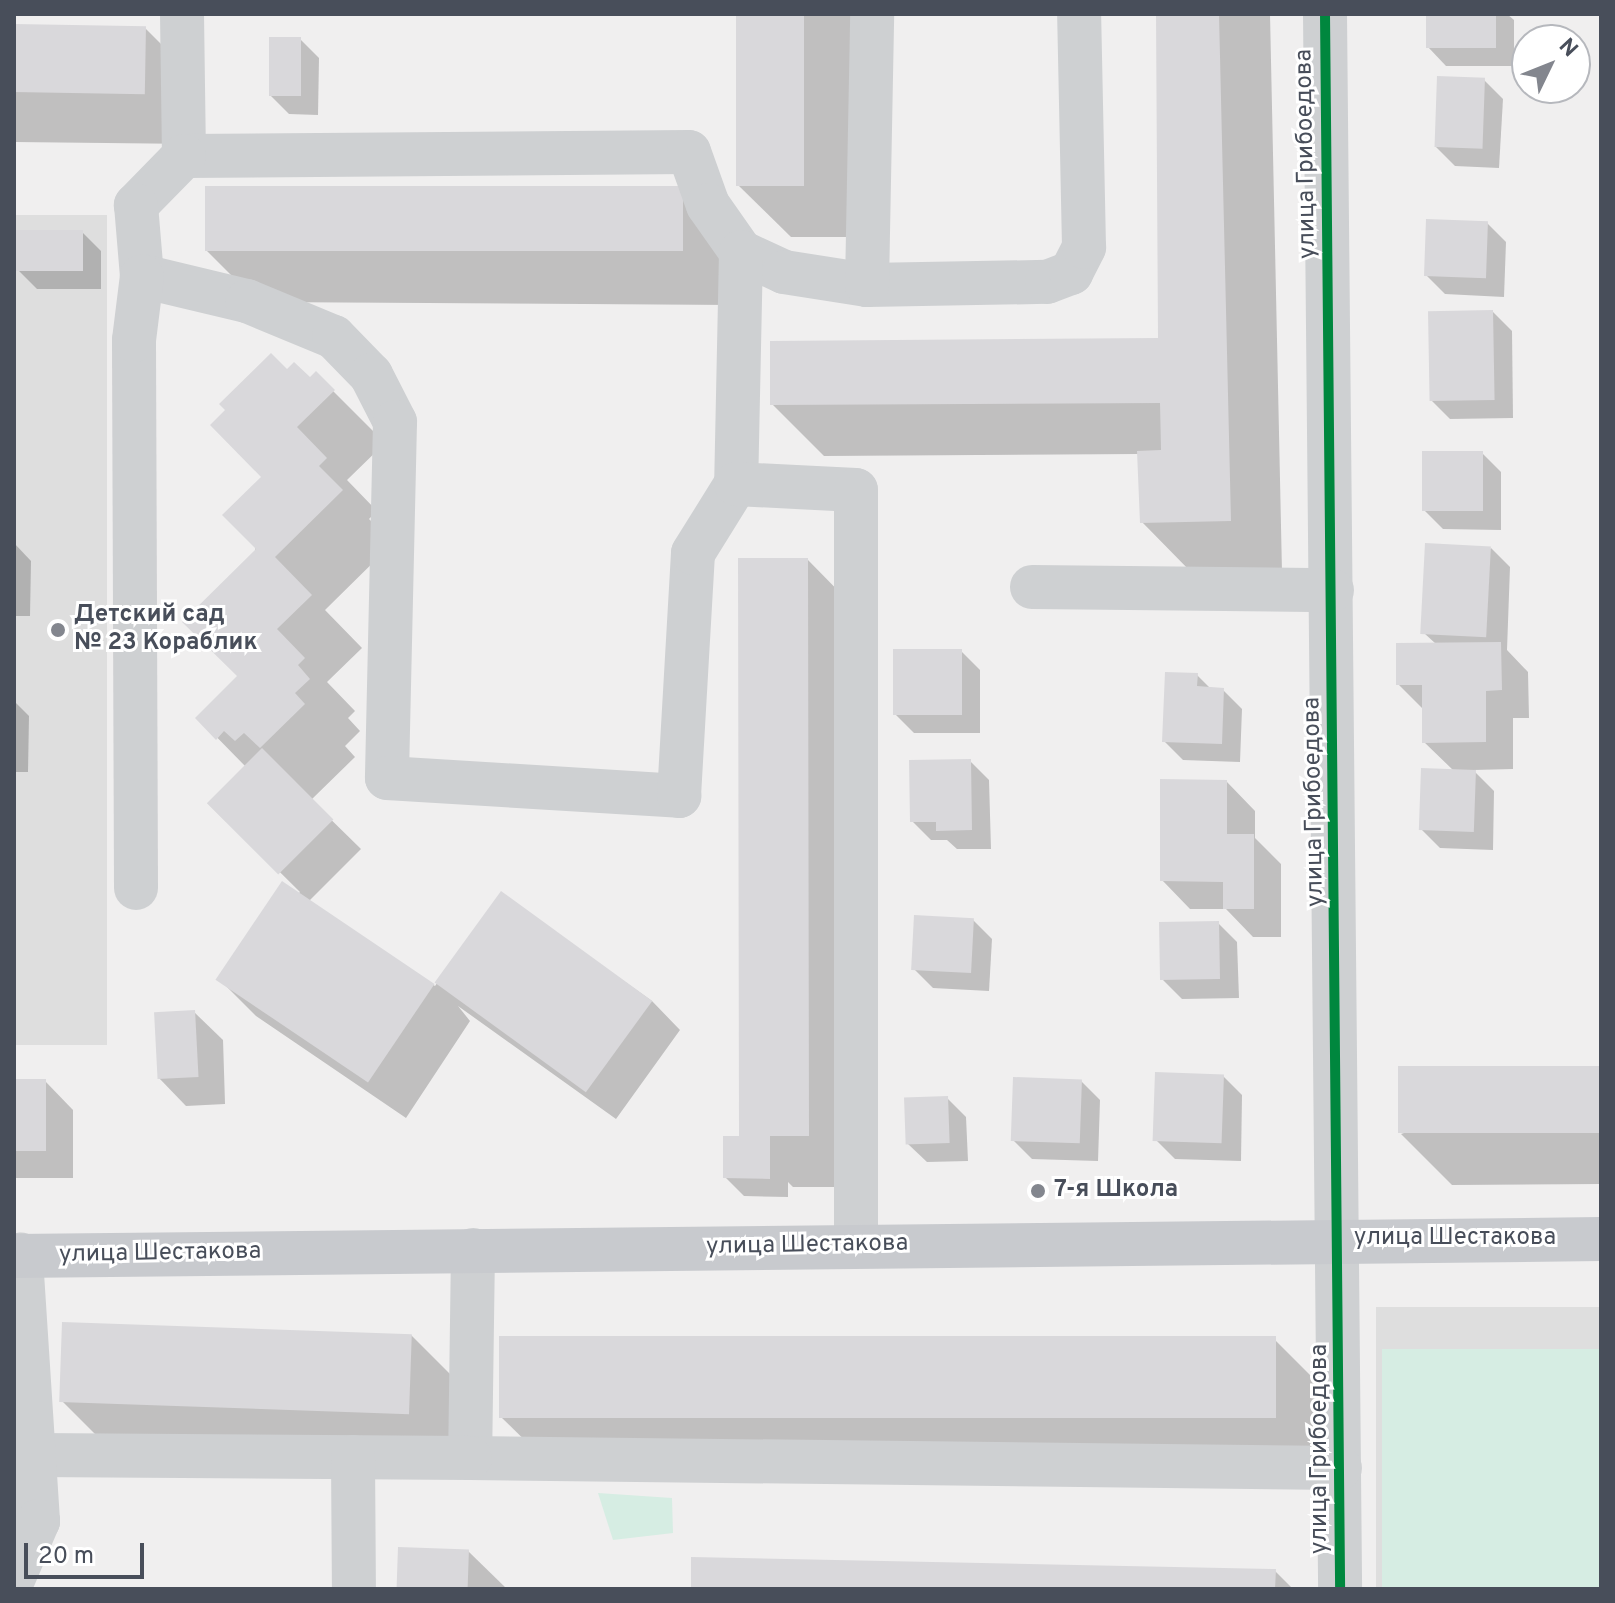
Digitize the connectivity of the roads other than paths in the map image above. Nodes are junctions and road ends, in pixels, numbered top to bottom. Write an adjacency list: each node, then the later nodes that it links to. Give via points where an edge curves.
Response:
1 (182, 14): 5 (street)
2 (872, 14): 8 (street)
3 (1079, 14): 8 (street, via 1084,247 1071,273 1047,282)
4 (1325, 14): 11 (street, улица Грибоедова)
5 (184, 156): 6 (street, via 689,152 708,205); 7 (street, via 136,205)
6 (741, 252): 8 (street, via 784,272); 9 (street)
7 (142, 276): 9 (street, via 247,301 334,337 371,375 395,422 387,778 679,796 693,553); 12 (street, via 134,340)
8 (867, 285)
9 (736, 484): 15 (street, via 856,490)
10 (1032, 587): 11 (street)
11 (1332, 590): 13 (street, улица Грибоедова)
12 (136, 888)
13 (1341, 1239): 14 (main road, улица Шестакова); 15 (main road, улица Шестакова); 21 (street, улица Грибоедова)
14 (1601, 1239)
15 (856, 1245): 16 (main road, улица Шестакова)
16 (473, 1250): 17 (main road, улица Шестакова); 20 (street)
17 (17, 1256): 18 (street)
18 (34, 1455): 19 (street); 22 (street)
19 (353, 1457): 20 (street); 24 (street)
20 (470, 1458): 21 (street)
21 (1340, 1468): 25 (street, улица Грибоедова)
22 (26, 1521): 23 (street)
23 (14, 1577)
24 (354, 1589)
25 (1340, 1589)

